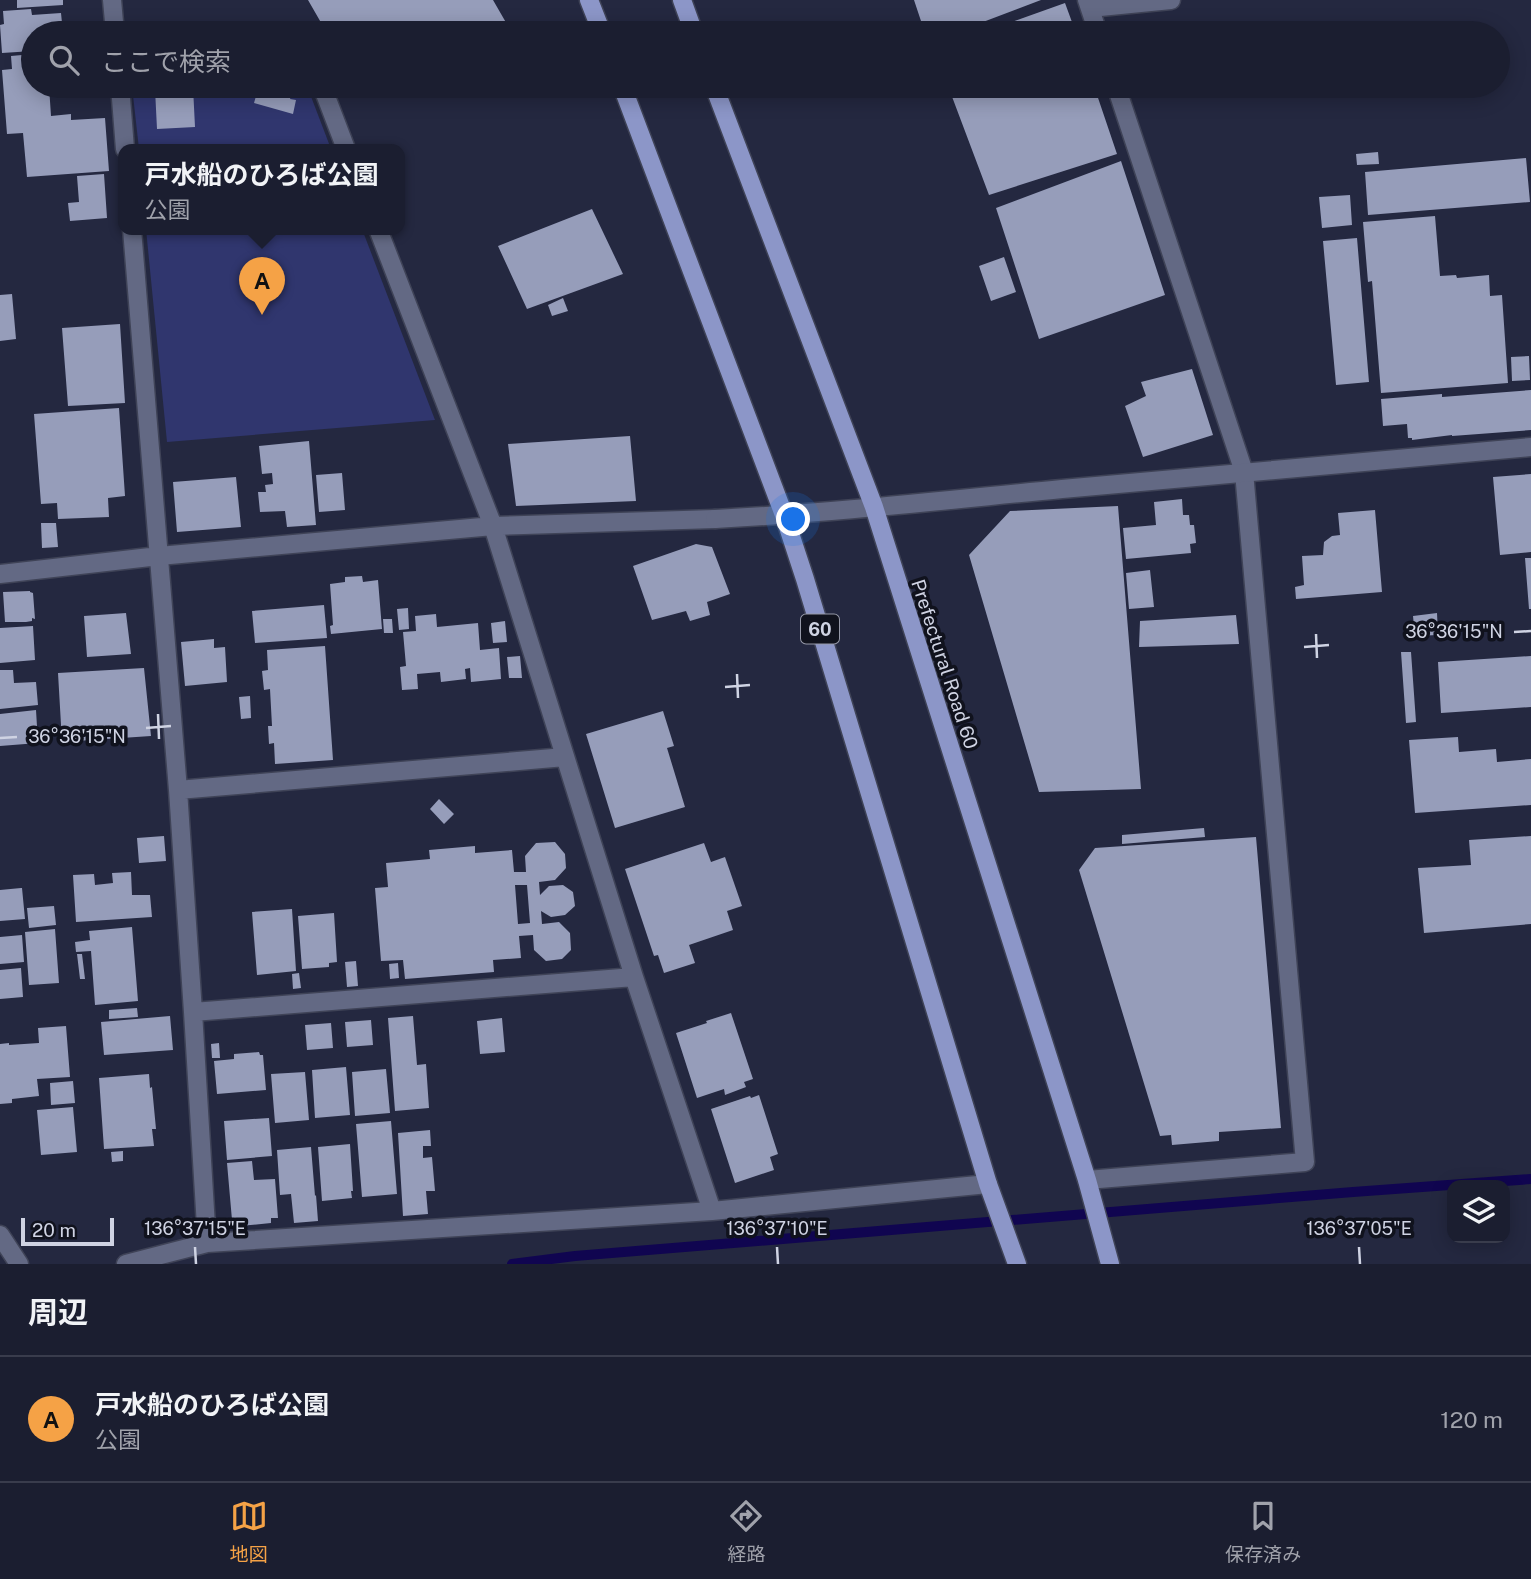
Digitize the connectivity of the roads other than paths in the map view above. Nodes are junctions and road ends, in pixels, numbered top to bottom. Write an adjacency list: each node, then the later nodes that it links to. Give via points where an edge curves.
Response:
1 (112, 0): 6 (street)
2 (589, 0): 7 (main road)
3 (682, 0): 8 (main road)
4 (1171, 0): 5 (street)
5 (1088, 4): 9 (street)
6 (115, 21)
7 (597, 21)
8 (690, 21)
9 (1094, 21)
10 (121, 98): 15 (street)
11 (327, 98): 16 (street)
12 (627, 98): 22 (main road, 60)
13 (719, 98): 21 (main road, Prefectural Road 60)
14 (1120, 98): 20 (street)
15 (125, 144)
16 (344, 144)
17 (132, 235): 24 (street)
18 (379, 235): 23 (street)
19 (1531, 447): 20 (street)
20 (1244, 472): 21 (street); 30 (street, via 1305,1162)
21 (874, 508): 22 (street); 30 (main road, Prefectural Road 60)
22 (784, 515): 23 (street); 31 (main road, 60)
23 (493, 526): 24 (street); 26 (street)
24 (159, 556): 25 (street); 27 (street)
25 (0, 574)
26 (565, 757): 27 (street); 28 (street)
27 (178, 790): 29 (street)
28 (635, 977): 29 (street); 32 (street)
29 (193, 1012): 34 (street)
30 (1087, 1180): 38 (main road, Prefectural Road 60)
31 (988, 1184): 32 (street); 37 (main road, 60)
32 (712, 1211): 34 (street)
33 (0, 1235): 35 (street)
34 (207, 1243): 36 (street)
35 (19, 1264)
36 (126, 1264)
37 (1017, 1264)
38 (1110, 1264)

